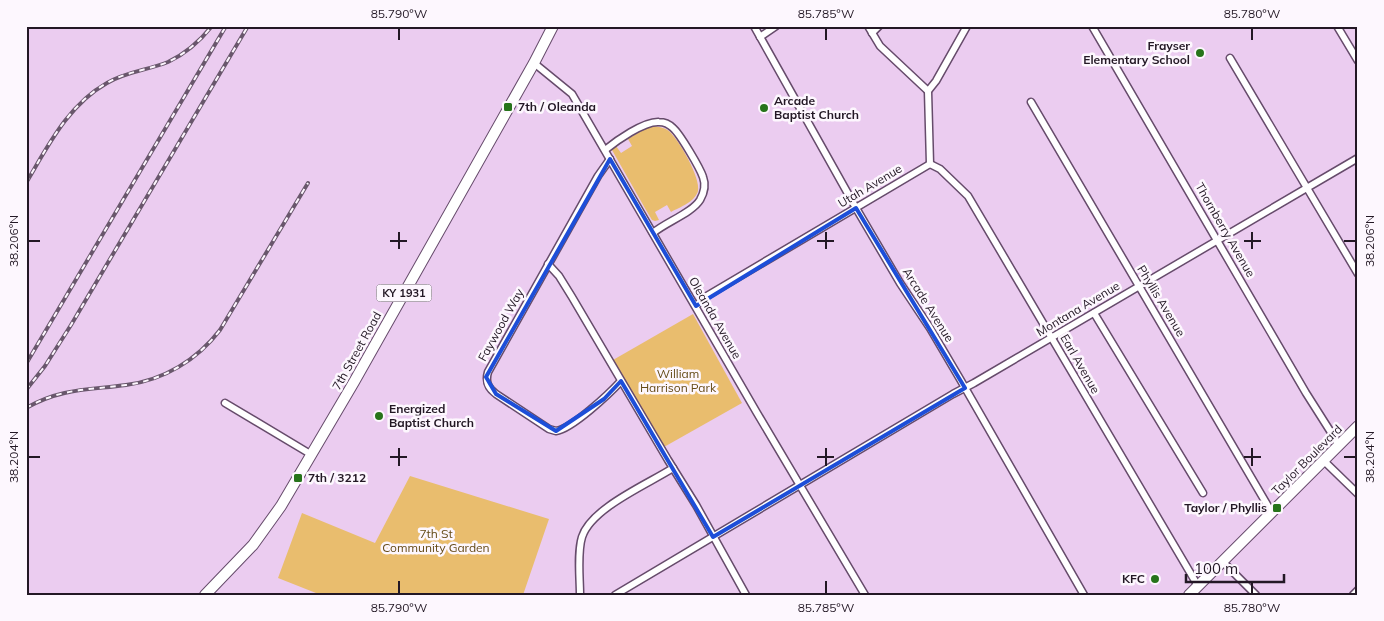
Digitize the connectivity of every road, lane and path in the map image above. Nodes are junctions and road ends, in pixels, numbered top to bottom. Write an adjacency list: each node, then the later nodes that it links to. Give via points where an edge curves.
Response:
1 (553, 26): 13 (main road, 7th Street Road / KY 1931)
2 (754, 26): 10 (street, Arcade Avenue)
3 (776, 26): 10 (street)
4 (868, 26): 9 (street)
5 (879, 26): 9 (street)
6 (967, 26): 14 (street)
7 (1092, 26): 23 (street, Thornberry Avenue)
8 (1337, 26): 12 (street)
9 (872, 33): 14 (street, via 880,46)
10 (760, 37): 21 (street, Arcade Avenue)
11 (1230, 58): 20 (street)
12 (1358, 61)
13 (534, 63): 16 (street, Oleanda Avenue, via 572,94); 35 (main road, 7th Street Road / KY 1931)
14 (928, 91): 19 (street)
15 (1031, 102): 26 (street, Phyllis Avenue)
16 (605, 150): 18 (street, Oleanda Avenue); 22 (street, via 648,123 661,122 676,130 701,173 704,189 697,204)
17 (1358, 158): 20 (street, Montana Avenue)
18 (610, 159): 22 (street, Oleanda Avenue); 24 (street, Faywood Way)
19 (930, 164): 21 (street, Utah Avenue); 29 (street, Earl Avenue, via 940,169 968,196)
20 (1308, 187): 23 (street, Montana Avenue); 25 (street)
21 (856, 208): 27 (street, Utah Avenue, via 705,297); 31 (street, Arcade Avenue)
22 (653, 233): 27 (street, Oleanda Avenue)
23 (1218, 240): 26 (street, Montana Avenue); 34 (street, Thornberry Avenue)
24 (548, 264): 30 (street, via 560,276); 30 (street, Faywood Way, via 486,376 488,386 556,431 604,399)
25 (1358, 274)
26 (1139, 286): 28 (street, Montana Avenue); 41 (street, Phyllis Avenue)
27 (696, 306): 38 (street, Oleanda Avenue)
28 (1094, 313): 29 (street, Montana Avenue); 39 (street)
29 (1052, 338): 31 (street, Montana Avenue); 44 (street, Earl Avenue)
30 (621, 380): 37 (street)
31 (965, 388): 38 (street, Montana Avenue); 51 (street, Arcade Avenue)
32 (225, 403): 35 (street)
33 (1358, 426): 34 (main road, Taylor Boulevard)
34 (1339, 445): 36 (main road, Taylor Boulevard)
35 (312, 455): 46 (main road, 7th Street Road / KY 1931, via 261,535)
36 (1324, 461): 40 (street); 41 (main road, Taylor Boulevard)
37 (673, 468): 42 (street); 47 (street, via 605,508 588,524 581,545)
38 (801, 486): 42 (street, Montana Avenue); 50 (street, Oleanda Avenue)
39 (1203, 493)
40 (1358, 494)
41 (1272, 512): 43 (main road, Taylor Boulevard)
42 (713, 537): 48 (street, Montana Avenue); 49 (street)
43 (1223, 562): 44 (main road, Taylor Boulevard); 53 (street)
44 (1198, 586): 52 (main road, Taylor Boulevard)
45 (1358, 590): 54 (street)
46 (205, 595)
47 (580, 595)
48 (615, 595)
49 (746, 595)
50 (864, 595)
51 (1084, 595)
52 (1189, 595)
53 (1256, 595)
54 (1353, 595)

